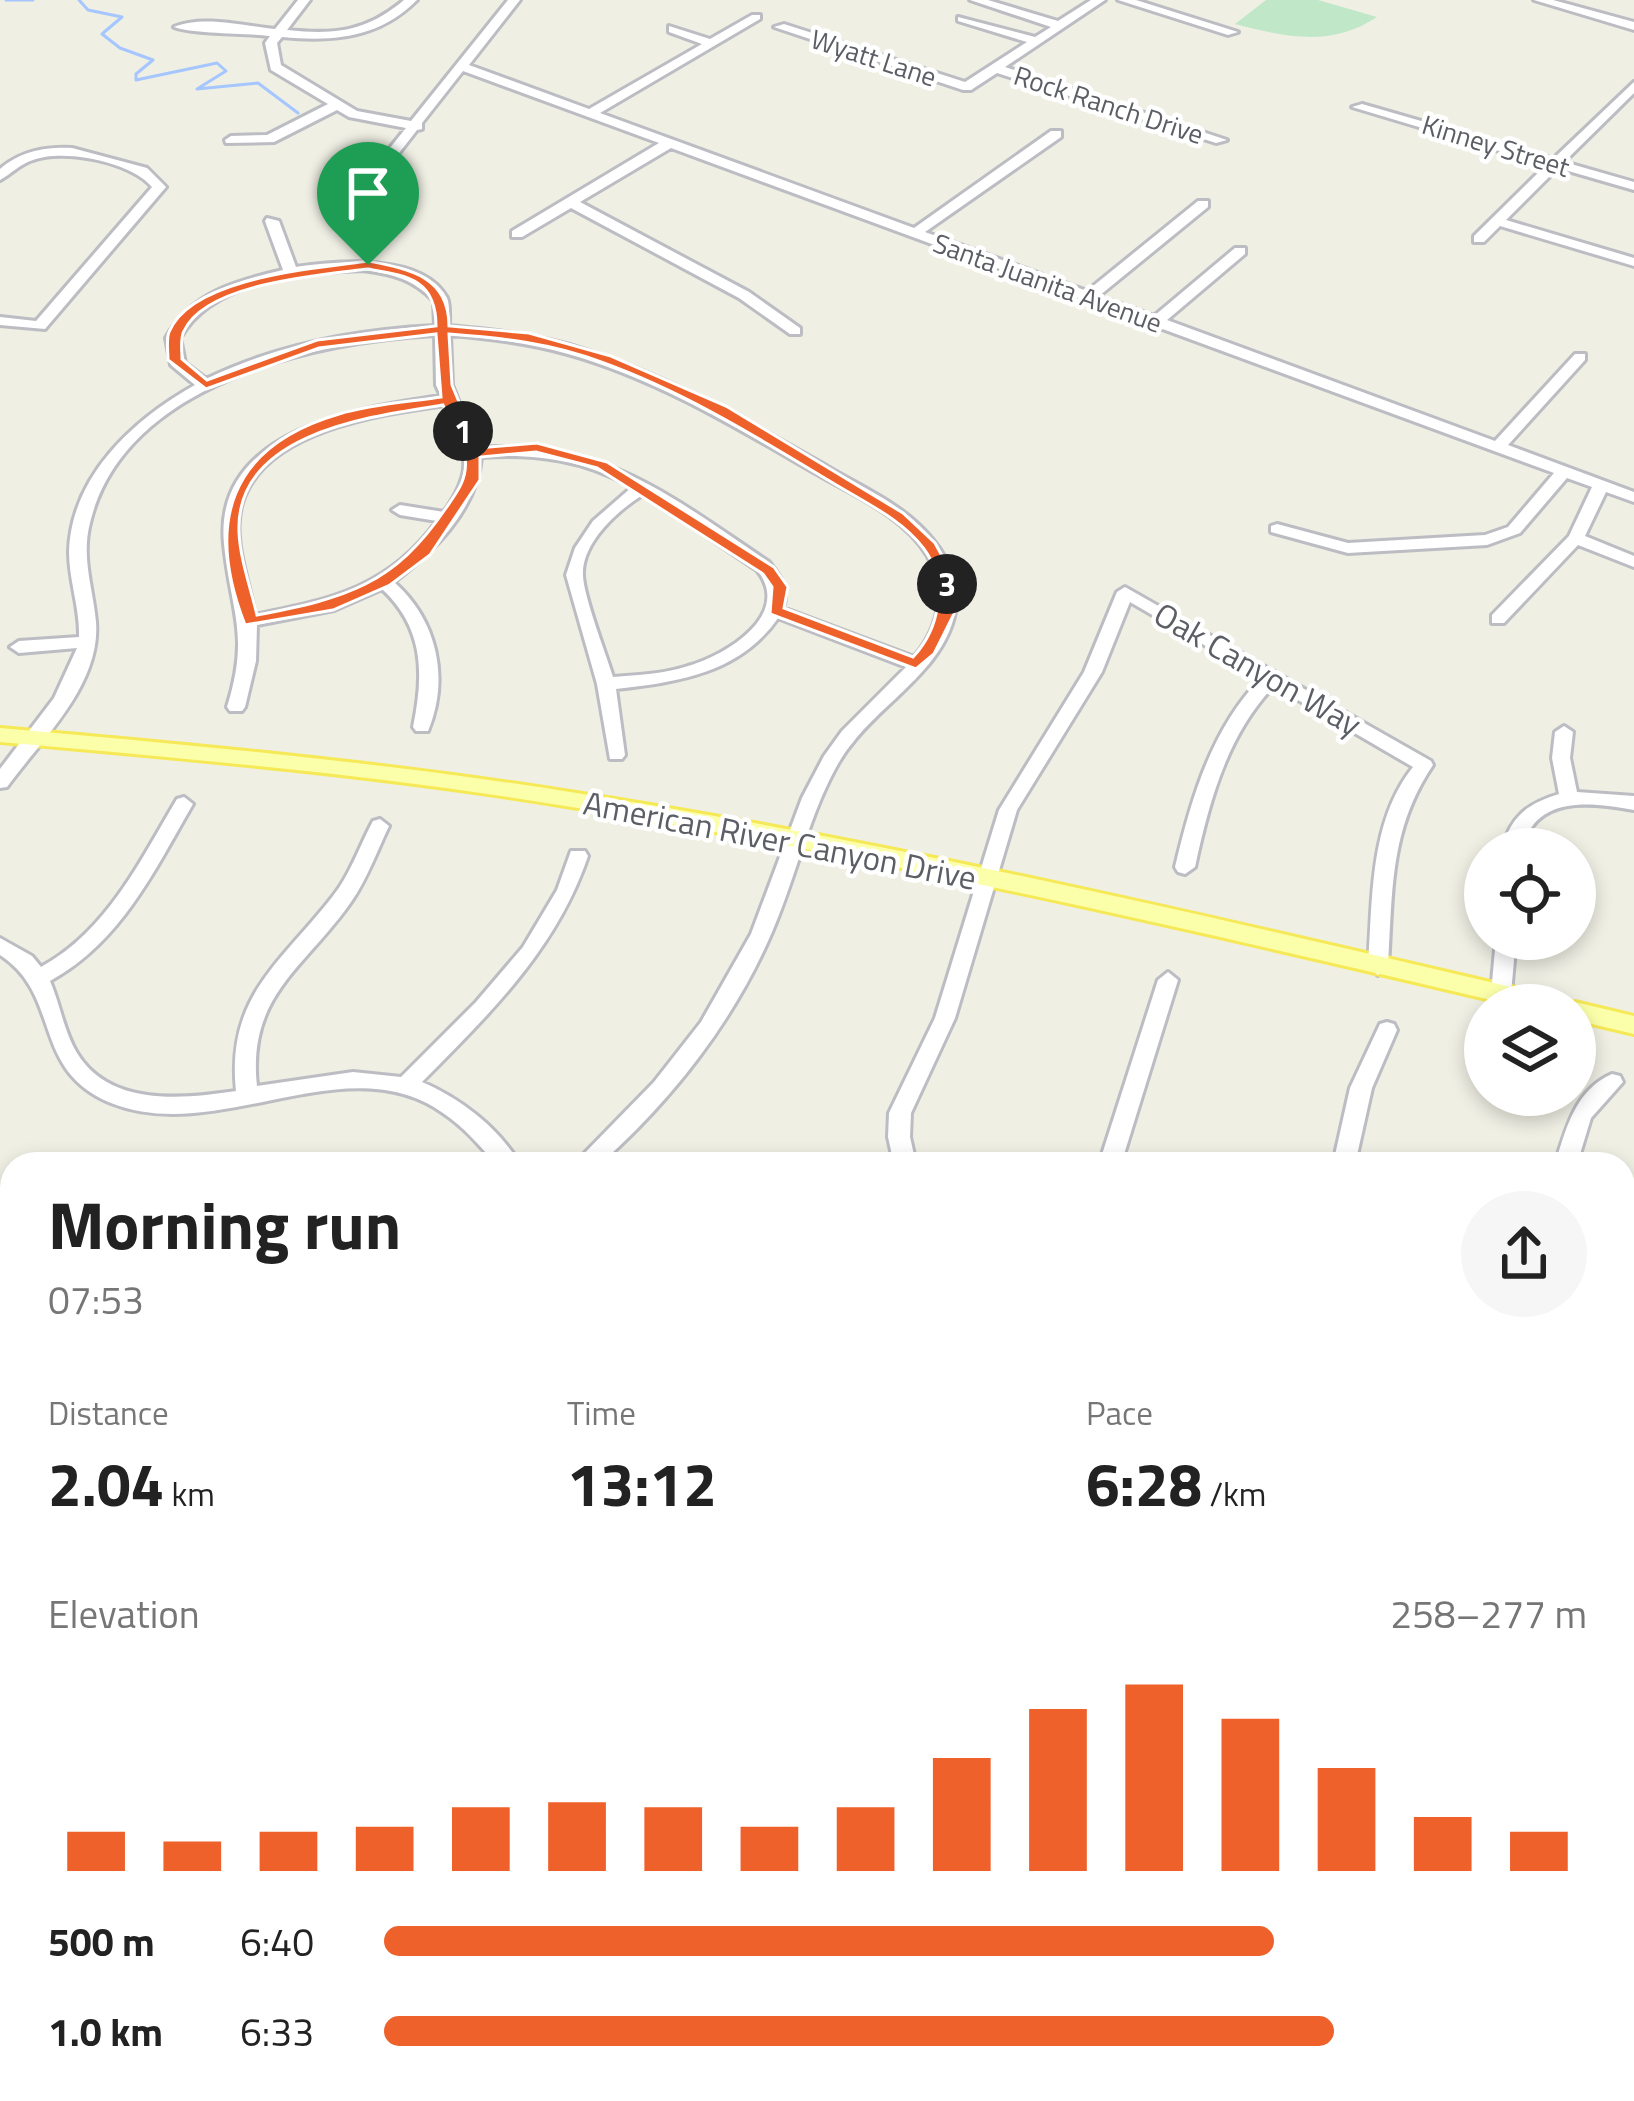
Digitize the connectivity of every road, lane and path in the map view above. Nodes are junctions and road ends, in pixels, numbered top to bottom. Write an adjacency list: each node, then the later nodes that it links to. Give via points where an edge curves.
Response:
1 (304, 0): 15 (street)
2 (411, 0): 15 (street, via 365,32)
3 (514, 0): 19 (street)
4 (976, 0): 10 (street)
5 (1099, 0): 10 (street)
6 (1124, 0): 16 (street)
7 (1540, 0): 11 (street)
8 (756, 17): 18 (street)
9 (962, 19): 17 (street)
10 (1061, 26): 17 (street)
11 (1634, 26)
12 (180, 27): 15 (street)
13 (781, 27): 20 (street, Wyatt Lane, via 967,87)
14 (673, 29): 18 (street)
15 (278, 32): 22 (street, via 269,49 274,68)
16 (1232, 32)
17 (1036, 41): 20 (street)
18 (711, 43): 24 (street)
19 (463, 67): 24 (street, Santa Juanita Avenue); 25 (street)
20 (998, 69): 28 (street, Rock Ranch Drive)
21 (1634, 86): 30 (street)
22 (336, 105): 25 (street); 27 (street, via 269,139)
23 (1358, 107): 30 (street, Kinney Street)
24 (591, 113): 29 (street, Santa Juanita Avenue)
25 (418, 126): 31 (street, via 380,168)
26 (1056, 134): 38 (street)
27 (230, 140)
28 (1221, 140)
29 (670, 142): 34 (street); 38 (street, Santa Juanita Avenue)
30 (1557, 164): 33 (street, Kinney Street); 37 (street)
31 (362, 166)
32 (0, 176): 45 (street, via 37,149 92,154 150,174 159,190 40,326)
33 (1634, 186)
34 (571, 203): 39 (street); 48 (street, via 768,305)
35 (1203, 204): 44 (street)
36 (272, 221): 43 (street)
37 (1497, 221): 40 (street); 42 (street)
38 (916, 233): 44 (street, Santa Juanita Avenue)
39 (517, 234)
40 (1479, 239)
41 (1240, 251): 46 (street)
42 (1634, 262)
43 (292, 275): 47 (street, via 358,265 412,274 439,295); 50 (street, via 216,296 179,328 175,360)
44 (1088, 297): 46 (street, Santa Juanita Avenue)
45 (0, 321)
46 (1156, 322): 52 (street, Santa Juanita Avenue)
47 (442, 329): 50 (street, via 317,344); 51 (street); 69 (street, via 529,337 606,358 721,410 898,516 930,546 947,588 942,626)
48 (795, 331)
49 (1580, 357): 52 (street)
50 (206, 385): 67 (street, via 135,435 97,483 78,542)
51 (448, 400): 53 (street); 66 (street, via 332,421 260,464 240,490 231,530)
52 (1498, 447): 54 (street, Santa Juanita Avenue)
53 (473, 453): 56 (street, via 558,451); 59 (street, via 472,480)
54 (1564, 472): 55 (street, Santa Juanita Avenue); 60 (street, via 1514,530 1487,541 1348,548)
55 (1601, 485): 57 (street, Santa Juanita Avenue); 61 (street)
56 (642, 488): 64 (street, via 769,571 780,587); 71 (street, via 611,508 575,568)
57 (1634, 497)
58 (400, 510): 59 (street)
59 (449, 518): 63 (street)
60 (1277, 529)
61 (1576, 538): 62 (street); 65 (street)
62 (1634, 562)
63 (384, 582): 66 (street, via 328,606); 73 (street, via 416,613 428,642 432,685)
64 (776, 611): 69 (street); 71 (street, via 707,666)
65 (1498, 620)
66 (251, 621): 72 (street)
67 (87, 642): 68 (street); 76 (street)
68 (19, 647)
69 (916, 664): 84 (street, via 833,755)
70 (1272, 677): 86 (street, via 1216,765); 87 (street, Oak Canyon Way, via 1125,592 1094,672 1019,785); 89 (street, Oak Canyon Way, via 1424,765 1397,809)
71 (606, 684): 77 (street)
72 (236, 707)
73 (422, 727)
74 (1564, 732): 79 (street)
75 (0, 735): 76 (main road, American River Canyon Drive)
76 (32, 737): 78 (street); 84 (main road, American River Canyon Drive, via 458,783)
77 (616, 755)
78 (0, 782)
79 (1569, 796): 80 (street); 83 (street)
80 (1634, 803)
81 (184, 804): 90 (street, via 99,937)
82 (380, 826): 98 (street, via 345,896 253,1013 243,1058)
83 (1521, 828)
84 (798, 840): 87 (main road, American River Canyon Drive); 100 (street, via 737,983 636,1115)
85 (578, 856): 97 (street, via 564,901 532,952)
86 (1185, 867)
87 (986, 879): 89 (main road, American River Canyon Drive); 101 (street, via 945,1018 904,1101)
88 (0, 945): 90 (street)
89 (1378, 968): 92 (main road, American River Canyon Drive)
90 (41, 977): 98 (street, via 62,1051 97,1087 174,1106)
91 (1168, 980): 102 (street)
92 (1464, 985)
93 (1596, 1016): 94 (main road)
94 (1634, 1024)
95 (1387, 1030): 103 (street, via 1361,1088)
96 (1612, 1082): 104 (street, via 1582,1114)
97 (406, 1085): 98 (street, via 346,1079); 99 (street, via 458,1108)
98 (247, 1096)
99 (498, 1152)
100 (597, 1152)
101 (901, 1152)
102 (1114, 1152)
103 (1347, 1152)
104 (1570, 1152)

